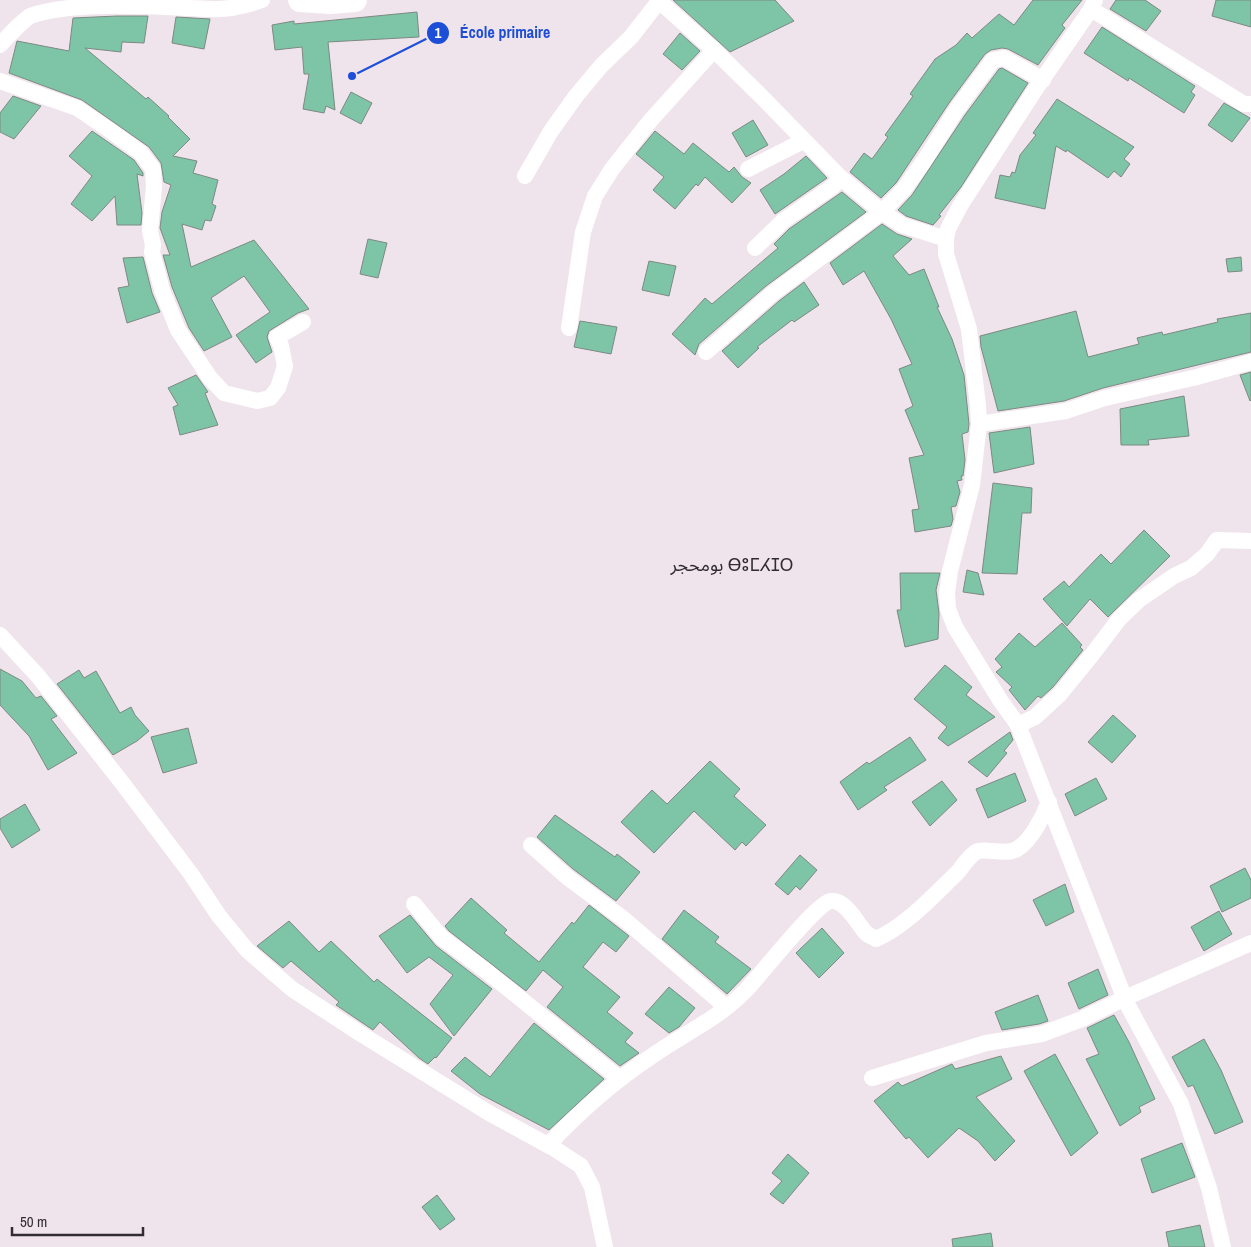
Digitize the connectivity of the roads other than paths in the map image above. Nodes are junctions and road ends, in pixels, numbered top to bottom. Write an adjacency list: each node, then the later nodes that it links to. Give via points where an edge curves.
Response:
1 (262, 0): 6 (street, via 210,9 107,0 60,3 31,15)
2 (300, 0): 3 (street)
3 (355, 0)
4 (658, 0): 7 (street); 13 (street, via 631,37 576,96)
5 (1093, 5): 8 (street); 10 (street, via 1244,104)
6 (0, 45)
7 (714, 50): 11 (street); 19 (street, via 638,135 595,196 583,232)
8 (1043, 80): 15 (street, via 1004,58 993,60 904,189); 16 (street, via 960,206)
9 (0, 81): 18 (street, via 77,108 141,153 153,169 150,231 162,290 178,330 224,394 257,402 270,398 278,388 285,366 277,337)
10 (1251, 104)
11 (803, 141): 12 (street); 14 (street)
12 (748, 169)
13 (524, 176)
14 (841, 178): 15 (street); 17 (street, via 783,221)
15 (882, 212): 16 (street, via 902,225); 20 (street, via 773,293)
16 (946, 239): 22 (street, via 946,254 969,328)
17 (755, 248)
18 (303, 322)
19 (569, 328)
20 (706, 352)
21 (1251, 362): 22 (street, via 1105,398 1066,411)
22 (979, 424): 25 (street, via 972,485 950,571 948,609 955,627)
23 (1251, 541): 25 (street, via 1217,540 1191,568 1139,600 1120,618 1060,694 1035,716)
24 (0, 635): 34 (street, via 38,676 123,784 247,950 292,988 361,1034 489,1113)
25 (1018, 725): 26 (street)
26 (1049, 802): 30 (street); 31 (street, via 1032,834 1016,850 975,852 928,900 888,934 876,939 867,934 842,904 834,900 825,903 745,992)
27 (531, 846): 31 (street, via 625,920)
28 (414, 904): 32 (street, via 442,938)
29 (1251, 943): 30 (street)
30 (1125, 998): 33 (street, via 1042,1034 986,1043); 36 (street, via 1181,1104 1209,1188)
31 (726, 1008): 32 (street)
32 (620, 1078): 34 (street)
33 (872, 1078)
34 (548, 1145): 35 (street, via 581,1166 592,1187)
35 (605, 1247)
36 (1223, 1247)

